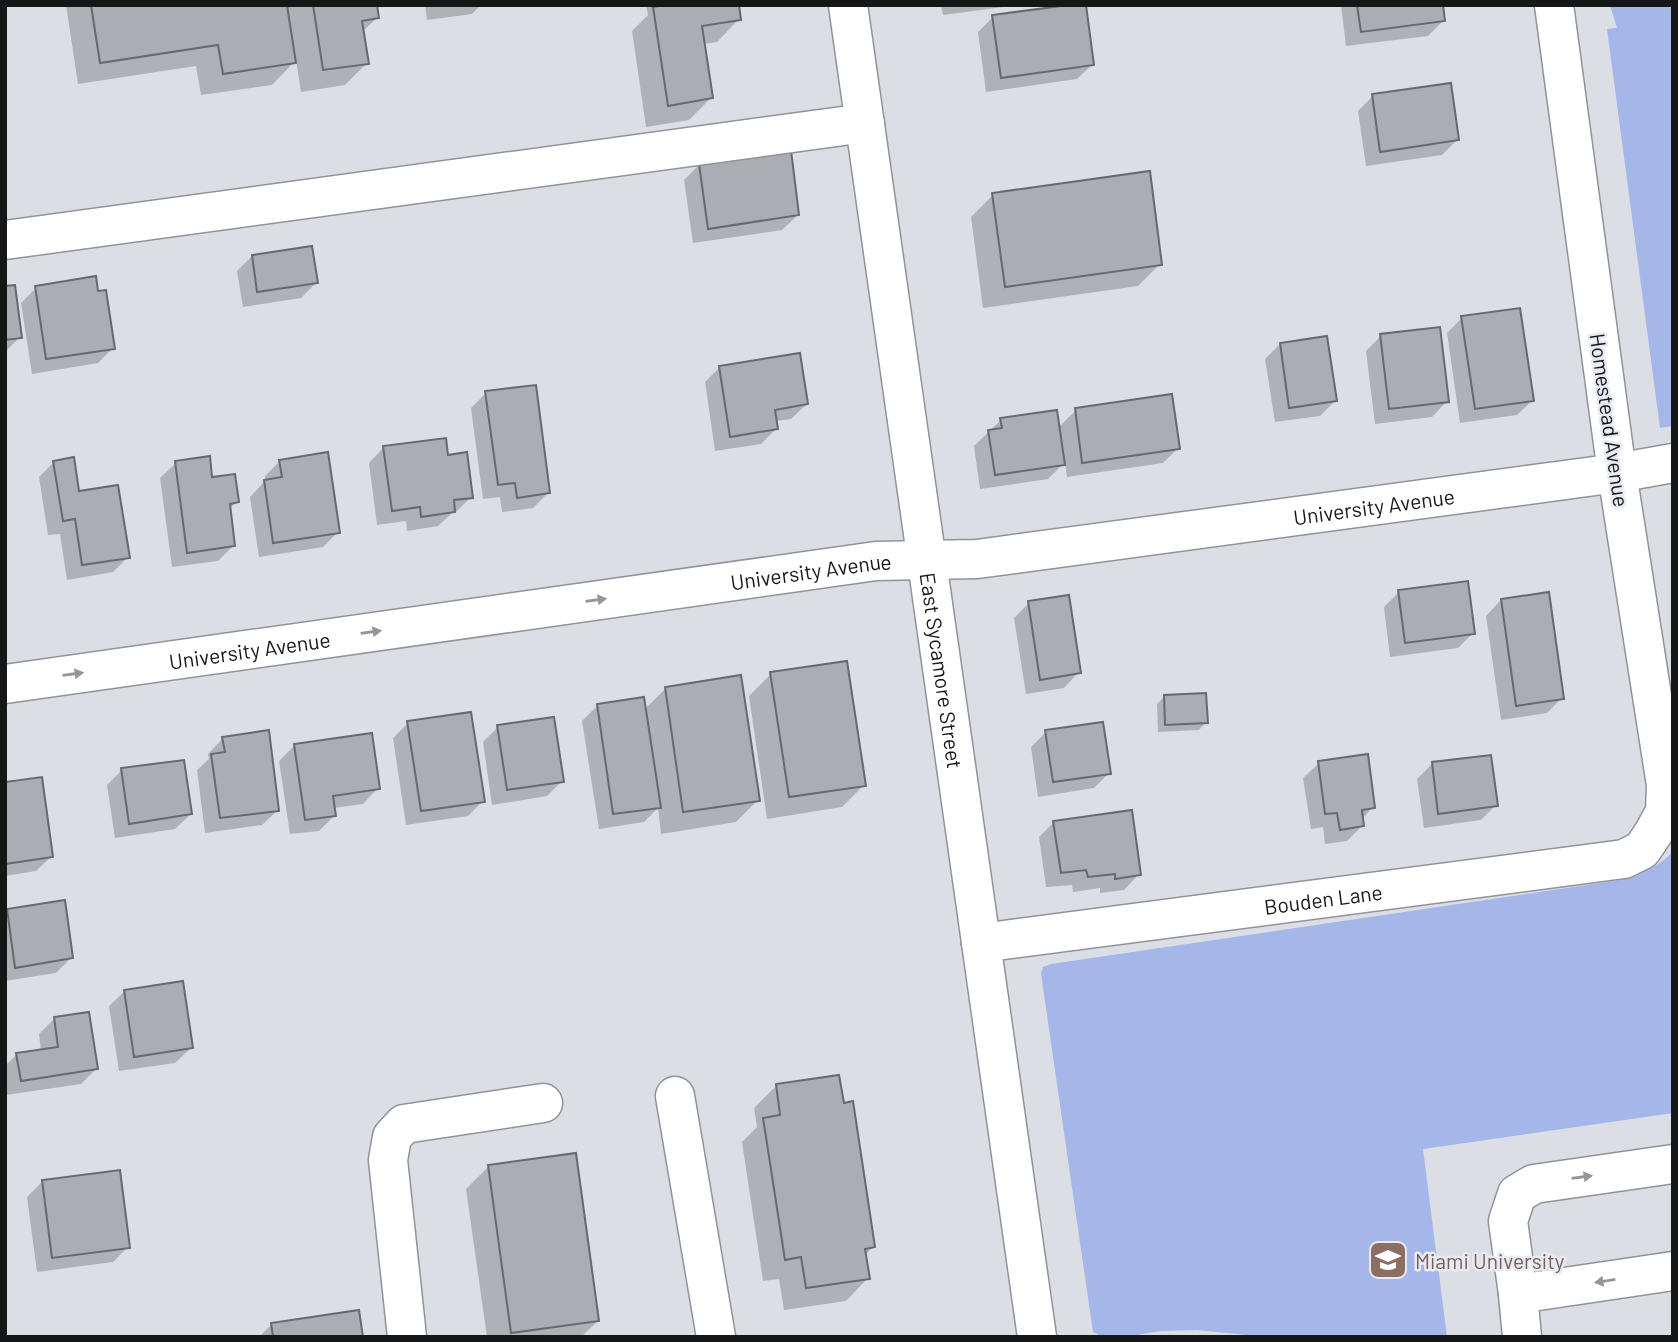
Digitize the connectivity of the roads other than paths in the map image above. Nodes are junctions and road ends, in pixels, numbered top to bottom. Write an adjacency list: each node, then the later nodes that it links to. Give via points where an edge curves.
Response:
1 (848, 5): 3 (street, East Sycamore Street)
2 (1555, 5): 6 (street, Homestead Avenue)
3 (864, 123): 4 (street); 7 (street, East Sycamore Street)
4 (5, 240)
5 (1673, 463): 6 (street, University Avenue)
6 (1617, 473): 7 (street, University Avenue, via 977,559); 9 (street, Homestead Avenue, via 1665,785)
7 (926, 560): 8 (street, University Avenue, one-way to 7, via 876,561); 10 (street, East Sycamore Street)
8 (5, 684)
9 (1663, 832): 10 (street, Bouden Lane, via 1624,859)
10 (981, 943): 18 (street, East Sycamore Street)
11 (675, 1096): 17 (street)
12 (543, 1103): 16 (street, via 404,1124 392,1137 388,1160)
13 (1673, 1164): 15 (street, one-way to 13, via 1508,1221 1517,1194 1534,1184)
14 (1673, 1271): 15 (street, one-way to 15)
15 (1518, 1294): 19 (street)
16 (407, 1337)
17 (716, 1337)
18 (1037, 1337)
19 (1522, 1337)

